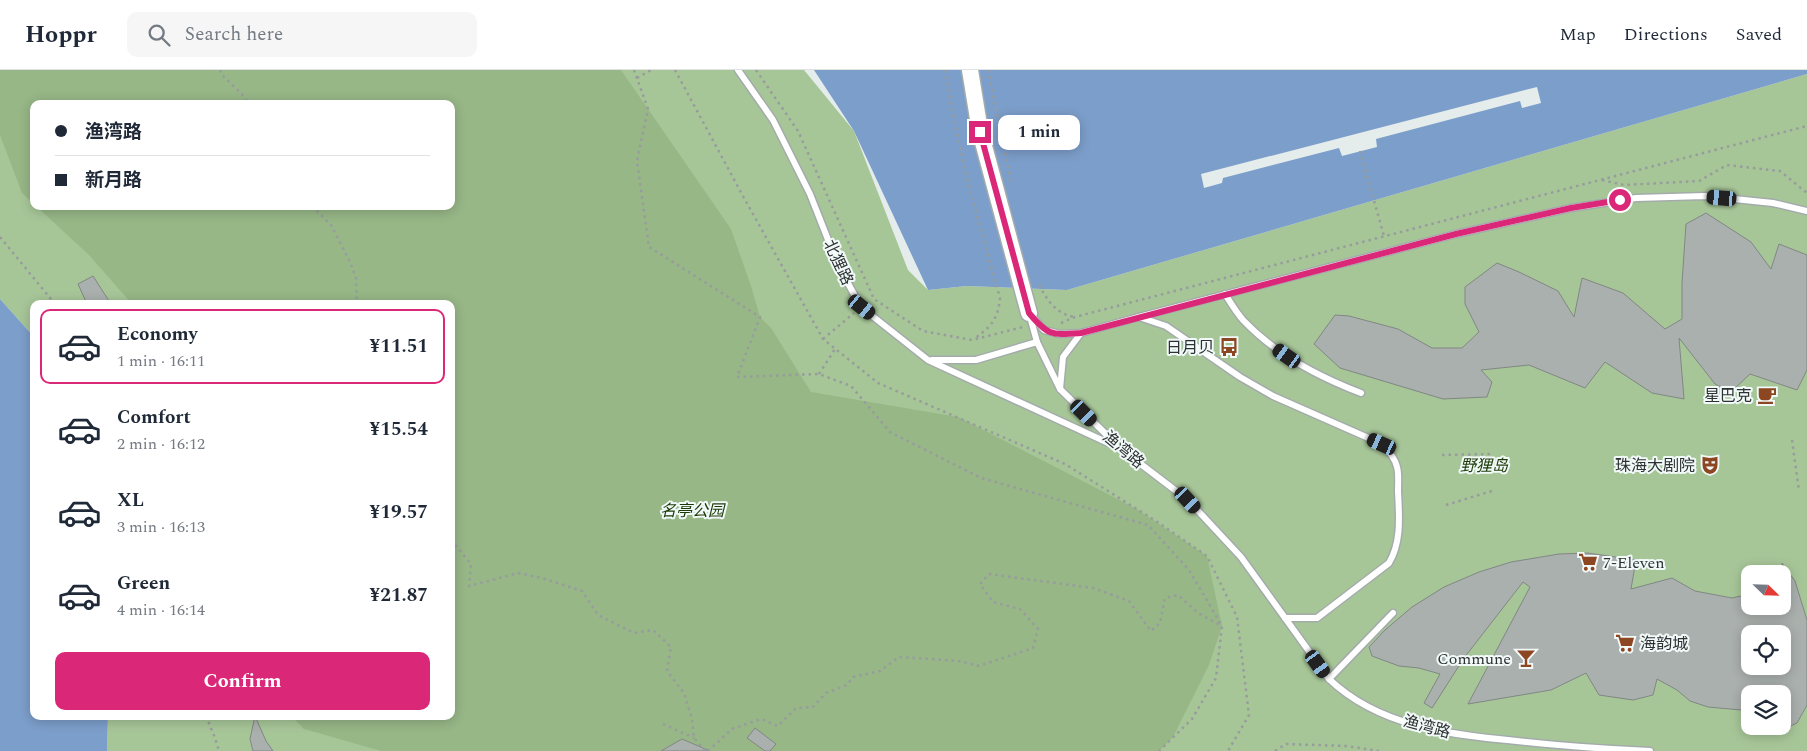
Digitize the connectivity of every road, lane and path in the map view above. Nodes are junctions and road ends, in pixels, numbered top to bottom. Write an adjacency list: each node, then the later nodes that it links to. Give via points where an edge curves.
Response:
1 (216, 70): 11 (path)
2 (220, 70): 11 (path)
3 (634, 70): 12 (path)
4 (650, 70): 12 (path)
5 (675, 70): 34 (path)
6 (738, 70): 28 (lane, 北狸路, via 773,120 810,194 838,265)
7 (756, 70): 25 (path, via 798,131)
8 (946, 70): 35 (path, via 968,180 1000,298 993,322)
9 (970, 70): 31 (street, via 980,132)
10 (988, 70): 17 (path)
11 (222, 75): 13 (path)
12 (637, 78): 39 (path, via 648,109 636,161 650,247 760,318 737,377)
13 (246, 100)
14 (1807, 126): 16 (path)
15 (1360, 151): 22 (path)
16 (1600, 180): 18 (path, via 1624,185 1699,181 1726,165 1780,171); 22 (path)
17 (1013, 189)
18 (1807, 193)
19 (316, 210): 27 (path, via 331,225 350,262 356,278)
20 (1807, 211): 24 (lane, via 1773,203 1705,196 1636,198 1571,208 1456,234)
21 (0, 237): 26 (path)
22 (1384, 237): 29 (path)
23 (1036, 278): 29 (path, via 1057,311)
24 (1225, 294): 30 (lane); 41 (lane, via 1242,319 1264,339 1316,373)
25 (874, 298): 28 (path); 35 (path, via 922,332)
26 (52, 300)
27 (357, 300)
28 (862, 307): 34 (path); 38 (lane, 北狸路)
29 (1076, 317): 32 (path)
30 (1139, 317): 33 (lane); 51 (lane, via 1166,326 1273,396 1382,444 1390,452 1397,468 1399,536 1395,553 1388,563 1316,618)
31 (1031, 319): 32 (lane); 35 (path); 36 (lane, 渔湾路)
32 (1044, 330): 33 (lane, via 1060,334)
33 (1081, 333): 40 (lane, via 1063,358)
34 (823, 339): 37 (path)
35 (972, 340)
36 (1037, 342): 38 (lane, via 976,360); 40 (lane, 渔湾路)
37 (835, 349): 39 (path); 60 (path, via 878,382 1065,464 1207,556 1237,617 1248,715)
38 (928, 360): 43 (lane, 北狸路)
39 (818, 374): 52 (path, via 851,386 890,432 981,478 1148,526 1189,570)
40 (1060, 389): 43 (lane, 渔湾路)
41 (1362, 393)
42 (1792, 440): 47 (path)
43 (1121, 449): 51 (lane, 渔湾路, via 1188,500 1241,557)
44 (1490, 454): 45 (path)
45 (1442, 455)
46 (1495, 490): 48 (path)
47 (1799, 491)
48 (1446, 505)
49 (455, 545): 56 (path, via 471,564 469,586 518,572 582,590 598,615 634,633 653,630 671,647 667,671 684,694)
50 (1393, 613): 53 (lane)
51 (1285, 618): 53 (lane, 渔湾路)
52 (1222, 626): 58 (path, via 1198,613 1178,595 1166,598 1160,623 1151,631 1129,601 1093,588 989,574 980,584 993,602 1020,608 1038,629 1034,648 979,666 899,656 880,671 854,677 847,685 826,693 813,707 796,708 778,726 761,718 732,729); 59 (path, via 1216,678 1192,719)
53 (1329, 680): 63 (lane, 渔湾路, via 1341,691 1375,710 1423,728 1552,745)
54 (208, 720): 57 (path)
55 (663, 724): 56 (path)
56 (694, 738): 58 (path)
57 (219, 751)
58 (707, 751)
59 (1159, 751)
60 (1228, 751)
61 (1275, 751): 62 (path, via 1286,744 1346,746)
62 (1378, 751)
63 (1650, 751)

